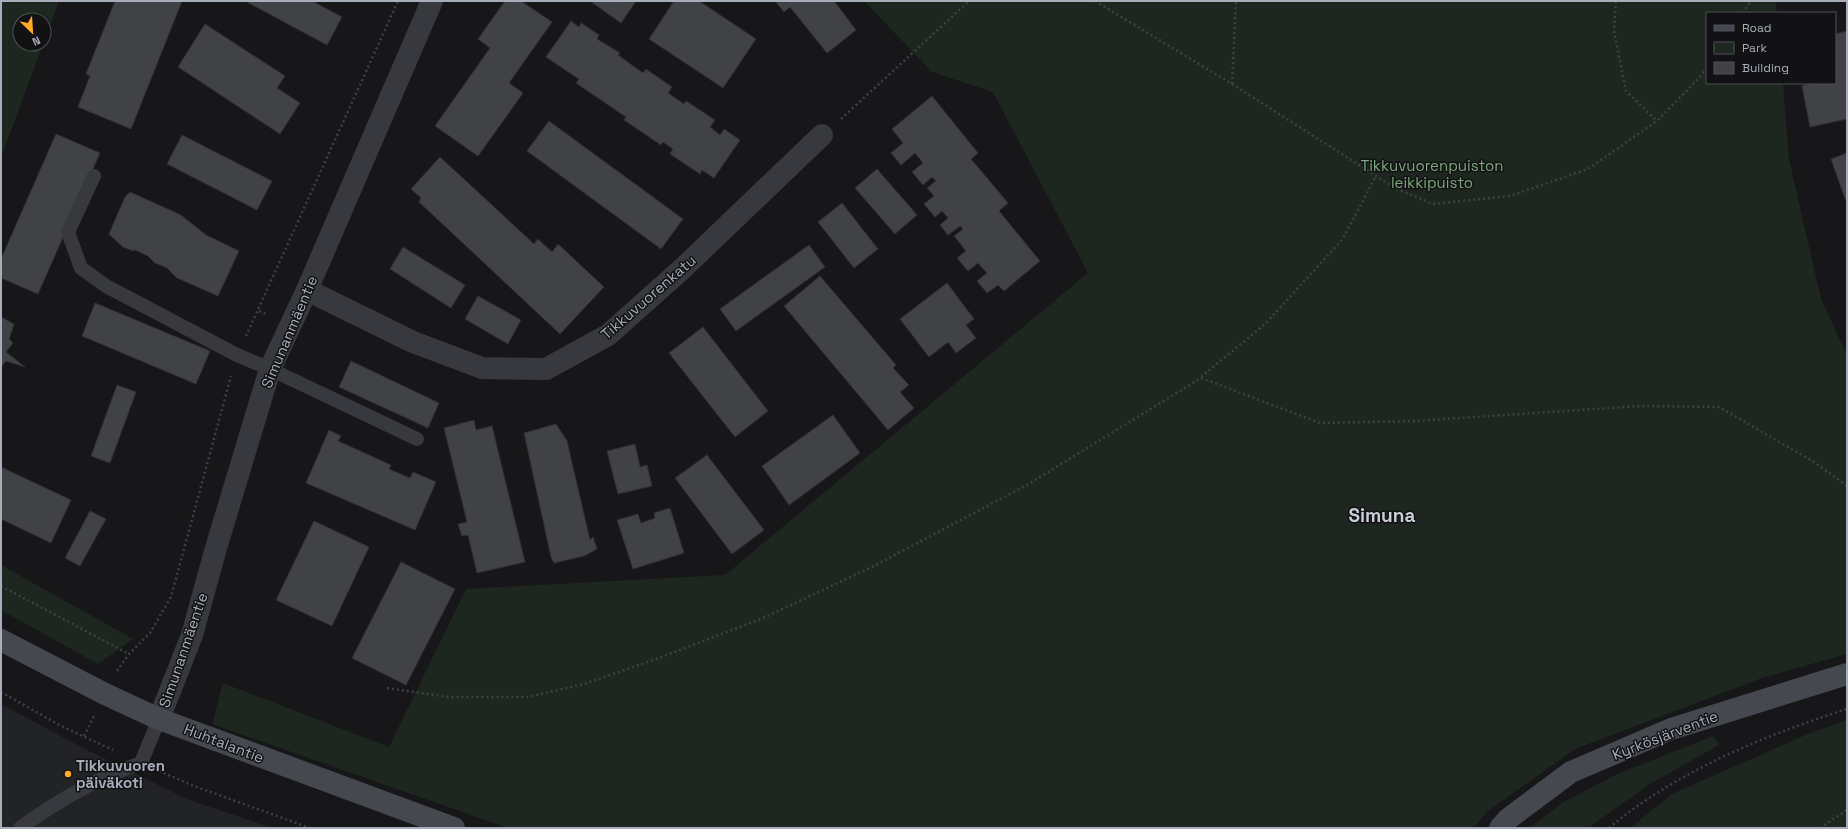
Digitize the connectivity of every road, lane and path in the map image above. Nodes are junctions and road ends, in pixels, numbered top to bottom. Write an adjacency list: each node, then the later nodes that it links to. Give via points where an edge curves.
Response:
1 (432, 1): 14 (street, Simunanmäentie)
2 (969, 1): 11 (path)
3 (1095, 1): 9 (path)
4 (1236, 1): 9 (path)
5 (1616, 1): 10 (path, via 1614,31 1626,91)
6 (1751, 1): 7 (path)
7 (1744, 12)
8 (1706, 68): 10 (path)
9 (1232, 84): 13 (path)
10 (1657, 121): 13 (path, via 1588,169 1510,196 1433,204 1395,188)
11 (822, 135): 14 (street, Tikkuvuorenkatu, via 682,269 608,335 546,369 482,368 413,342)
12 (94, 176): 15 (lane, via 68,232 81,268 112,289 237,355)
13 (1376, 176): 16 (path, via 1342,240 1265,324)
14 (307, 290): 15 (street, Simunanmäentie)
15 (270, 369): 17 (lane); 25 (street, Simunanmäentie, via 192,635)
16 (1201, 378): 18 (path, via 1320,423 1423,420 1640,406 1719,407 1814,462); 23 (path, via 1027,485 872,567 763,618 659,658 584,684 528,697 448,697)
17 (417, 439)
18 (1847, 486)
19 (1, 586): 21 (path)
20 (1, 640): 25 (main road, Huhtalantie, via 105,694)
21 (128, 654)
22 (1847, 674): 29 (main road, Kyrkösjärventie, via 1671,729 1571,772 1508,819)
23 (387, 688)
24 (1847, 709): 30 (path, via 1742,748 1681,778 1627,813)
25 (160, 719): 27 (lane, via 141,763 101,778 55,803); 28 (main road, Huhtalantie)
26 (1847, 810): 31 (path)
27 (20, 828)
28 (454, 828)
29 (1500, 828)
30 (1609, 828)
31 (1820, 828)

